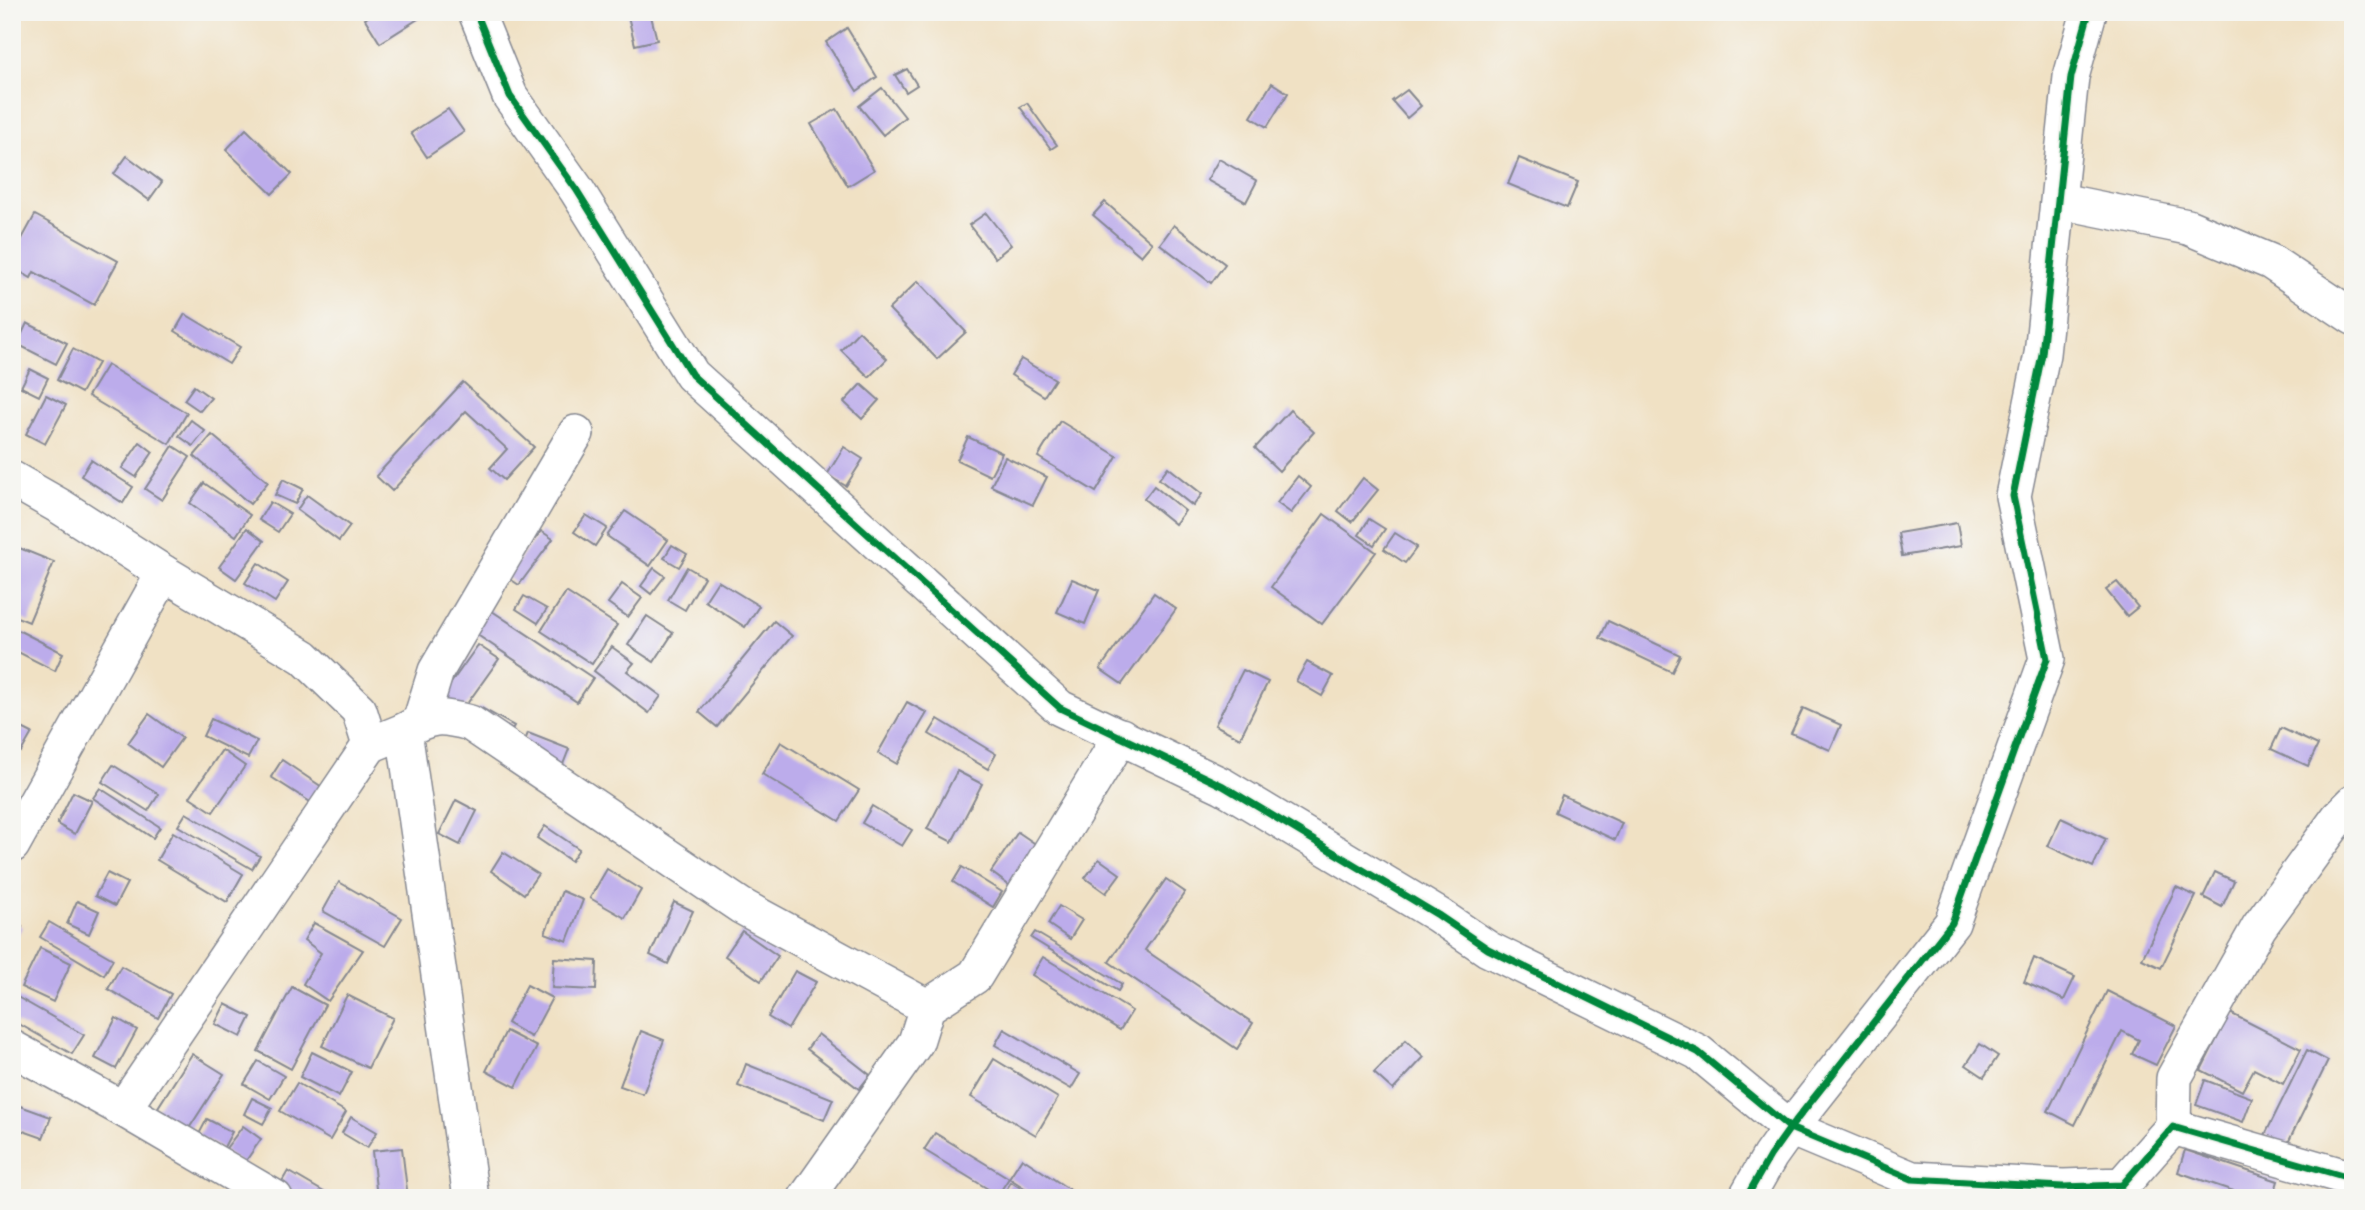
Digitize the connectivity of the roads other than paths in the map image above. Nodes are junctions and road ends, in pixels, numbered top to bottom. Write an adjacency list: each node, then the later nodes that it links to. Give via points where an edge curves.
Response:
1 (476, 12): 9 (street, via 510,96 576,189 692,375 1060,708)
2 (2090, 12): 3 (street, via 2071,77)
3 (2060, 201): 4 (street, via 2188,227 2271,262); 17 (street, via 2042,354 2013,496 2047,659 1952,923)
4 (2353, 317)
5 (576, 433): 8 (street, via 436,671)
6 (12, 479): 7 (street)
7 (164, 573): 10 (street, via 304,657 359,710); 12 (street)
8 (412, 726): 10 (street); 13 (street, via 443,716 470,723 741,906); 20 (street)
9 (1121, 736): 13 (street, via 975,976); 17 (street, via 1223,786 1488,950 1698,1052)
10 (370, 744): 15 (street)
11 (2353, 803): 16 (street, via 2259,927 2174,1078)
12 (12, 845)
13 (927, 1007): 21 (street, via 916,1042)
14 (12, 1048): 15 (street)
15 (124, 1109): 19 (street)
16 (2173, 1127): 17 (street, via 2122,1185 2063,1187 1912,1179); 18 (street)
17 (1790, 1128): 22 (street)
18 (2353, 1179)
19 (275, 1198)
20 (471, 1198)
21 (806, 1198)
22 (1746, 1198)

